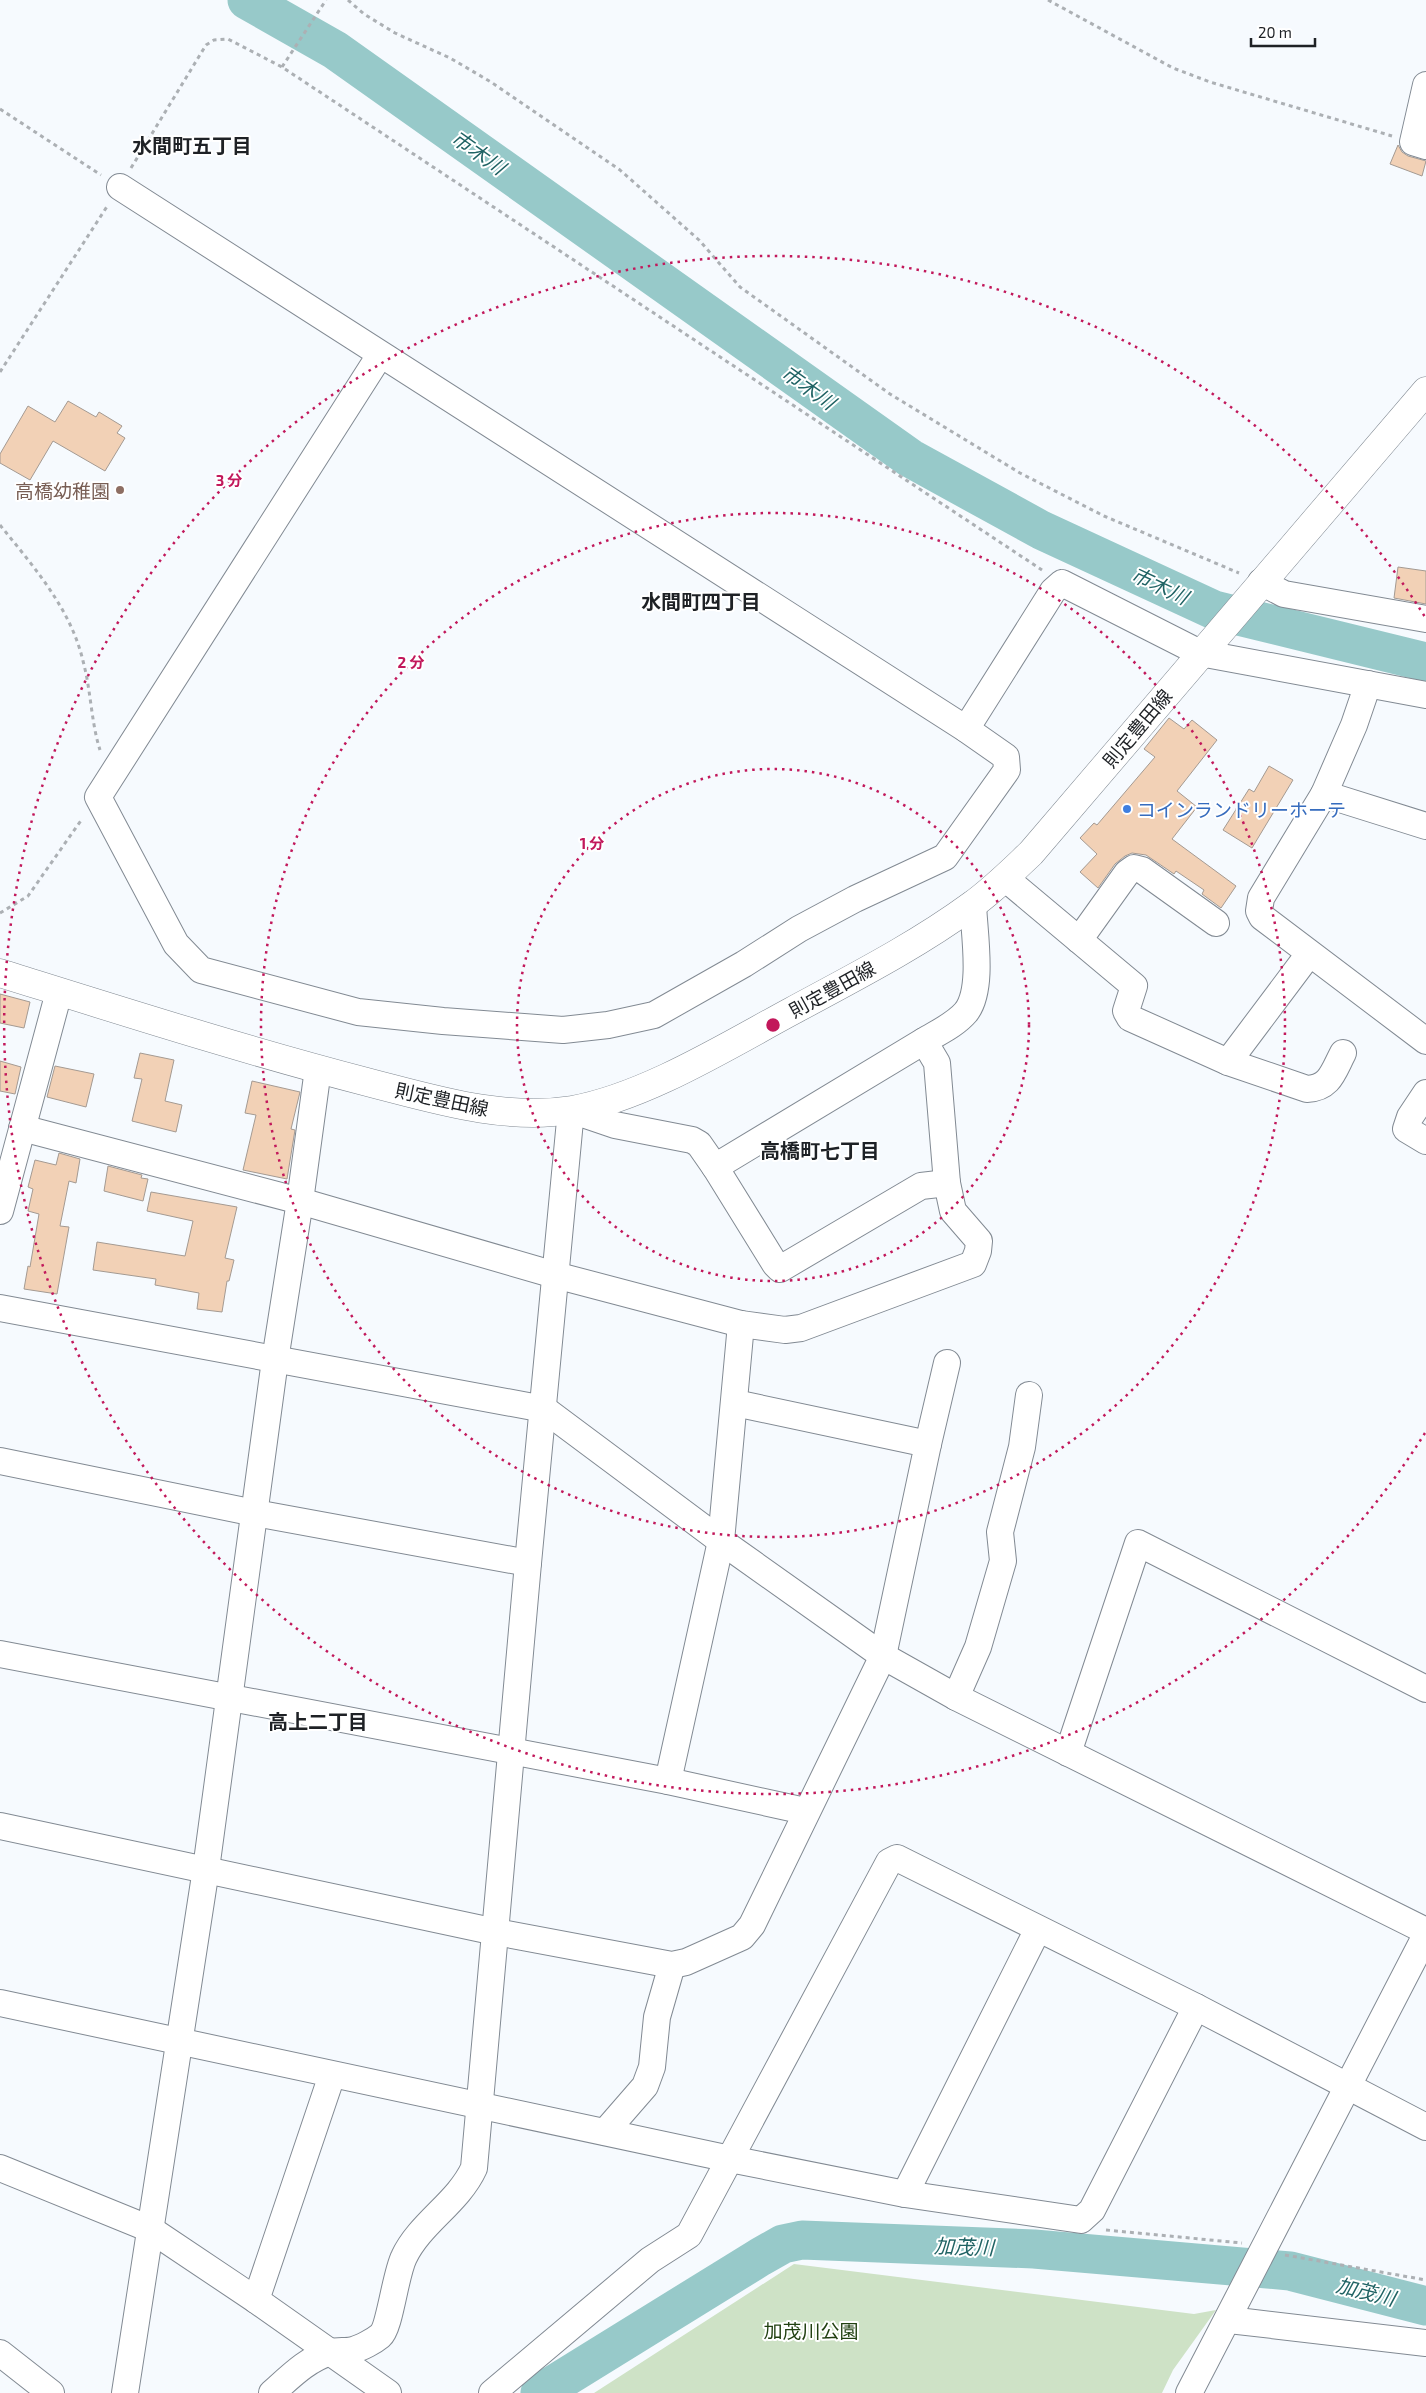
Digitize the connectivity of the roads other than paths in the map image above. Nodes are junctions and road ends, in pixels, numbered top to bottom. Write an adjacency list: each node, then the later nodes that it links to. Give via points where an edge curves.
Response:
1 (1426, 85): 2 (street)
2 (1420, 144)
3 (120, 187): 4 (street)
4 (380, 355): 11 (street); 11 (street, via 98,797 176,944 201,970 358,1012 443,1021 563,1030 654,1015 799,929 945,857 1007,770 1006,757)
5 (1426, 391): 6 (main road, 則定豊田線)
6 (1261, 582): 7 (street, via 1284,594); 8 (main road, 則定豊田線)
7 (1426, 619)
8 (1200, 653): 9 (street); 11 (street, via 1062,583 1053,591); 14 (main road, 則定豊田線, via 1031,853)
9 (1368, 684): 10 (street); 12 (street, via 1354,726)
10 (1426, 695)
11 (966, 729)
12 (1324, 794): 13 (street); 18 (street, via 1261,898 1259,910 1262,917)
13 (1426, 826)
14 (1005, 878): 15 (main road, 則定豊田線); 17 (street)
15 (973, 904): 21 (street, via 977,974 971,1001 966,1012 956,1021); 27 (main road, 則定豊田線, via 863,973 674,1074 602,1102)
16 (1216, 923): 17 (street, via 1142,870 1134,868)
17 (1078, 940): 24 (street, via 1134,986 1126,1011 1128,1016)
18 (1309, 954): 22 (street); 24 (street)
19 (0, 973): 20 (main road, 則定豊田線)
20 (59, 992): 25 (main road, 則定豊田線); 28 (street)
21 (924, 1041): 30 (street); 31 (street, via 937,1063)
22 (1426, 1041)
23 (1343, 1053): 24 (street, via 1329,1080 1319,1088 1307,1089)
24 (1228, 1062)
25 (318, 1069): 27 (main road, 則定豊田線, via 466,1107 518,1113); 32 (street)
26 (1426, 1093): 29 (street, via 1407,1122 1406,1129)
27 (571, 1110): 30 (street, via 615,1126 692,1140 699,1144); 34 (street)
28 (22, 1128): 32 (street); 33 (street)
29 (1426, 1141)
30 (715, 1167): 31 (street, via 780,1269 921,1186)
31 (947, 1183): 36 (street, via 953,1211 979,1241 973,1264 801,1328 785,1330)
32 (300, 1201): 34 (street); 37 (street)
33 (0, 1211)
34 (555, 1275): 36 (street); 41 (street)
35 (0, 1308): 37 (street)
36 (741, 1324): 40 (street)
37 (275, 1360): 41 (street); 44 (street)
38 (947, 1363): 42 (street)
39 (1030, 1396): 50 (street, via 1022,1447 1000,1532 1004,1561 978,1647)
40 (735, 1403): 42 (street); 45 (street)
41 (544, 1409): 45 (street); 46 (street)
42 (928, 1444): 48 (street)
43 (0, 1460): 44 (street)
44 (255, 1513): 46 (street); 51 (street)
45 (721, 1541): 48 (street); 54 (street)
46 (528, 1563): 52 (street)
47 (0, 1654): 51 (street)
48 (883, 1656): 50 (street); 55 (street)
49 (1426, 1690): 53 (street, via 1138,1542)
50 (956, 1697): 53 (street)
51 (229, 1698): 52 (street); 57 (street)
52 (511, 1752): 54 (street); 60 (street)
53 (1068, 1753): 59 (street)
54 (668, 1781): 55 (street)
55 (806, 1812): 62 (street, via 752,1925 742,1937)
56 (0, 1826): 57 (street)
57 (206, 1869): 60 (street); 65 (street)
58 (1038, 1930): 64 (street); 71 (street, via 897,1858 889,1862); 73 (street)
59 (1426, 1931)
60 (496, 1932): 62 (street); 68 (street)
61 (1426, 1935): 67 (street)
62 (672, 1965): 70 (street, via 657,2017 652,2067 645,2086)
63 (0, 2003): 65 (street)
64 (1196, 2007): 67 (street); 73 (street, via 1092,2210 1081,2220)
65 (178, 2040): 66 (street); 74 (street)
66 (332, 2075): 68 (street); 75 (street)
67 (1348, 2085): 69 (street); 76 (street, via 1260,2252)
68 (480, 2105): 70 (street); 78 (street, via 474,2168 468,2182 405,2255 382,2335 354,2350)
69 (1426, 2127)
70 (606, 2132): 71 (street)
71 (730, 2159): 73 (street); 84 (street, via 689,2235 650,2260)
72 (0, 2168): 74 (street)
73 (905, 2194)
74 (150, 2229): 75 (street); 81 (street)
75 (256, 2300): 78 (street)
76 (1229, 2320): 77 (street); 85 (street)
77 (1426, 2343)
78 (331, 2352): 82 (street, via 305,2364); 83 (street)
79 (0, 2353): 80 (street)
80 (49, 2393)
81 (125, 2393)
82 (272, 2393)
83 (388, 2393)
84 (492, 2393)
85 (1190, 2393)

